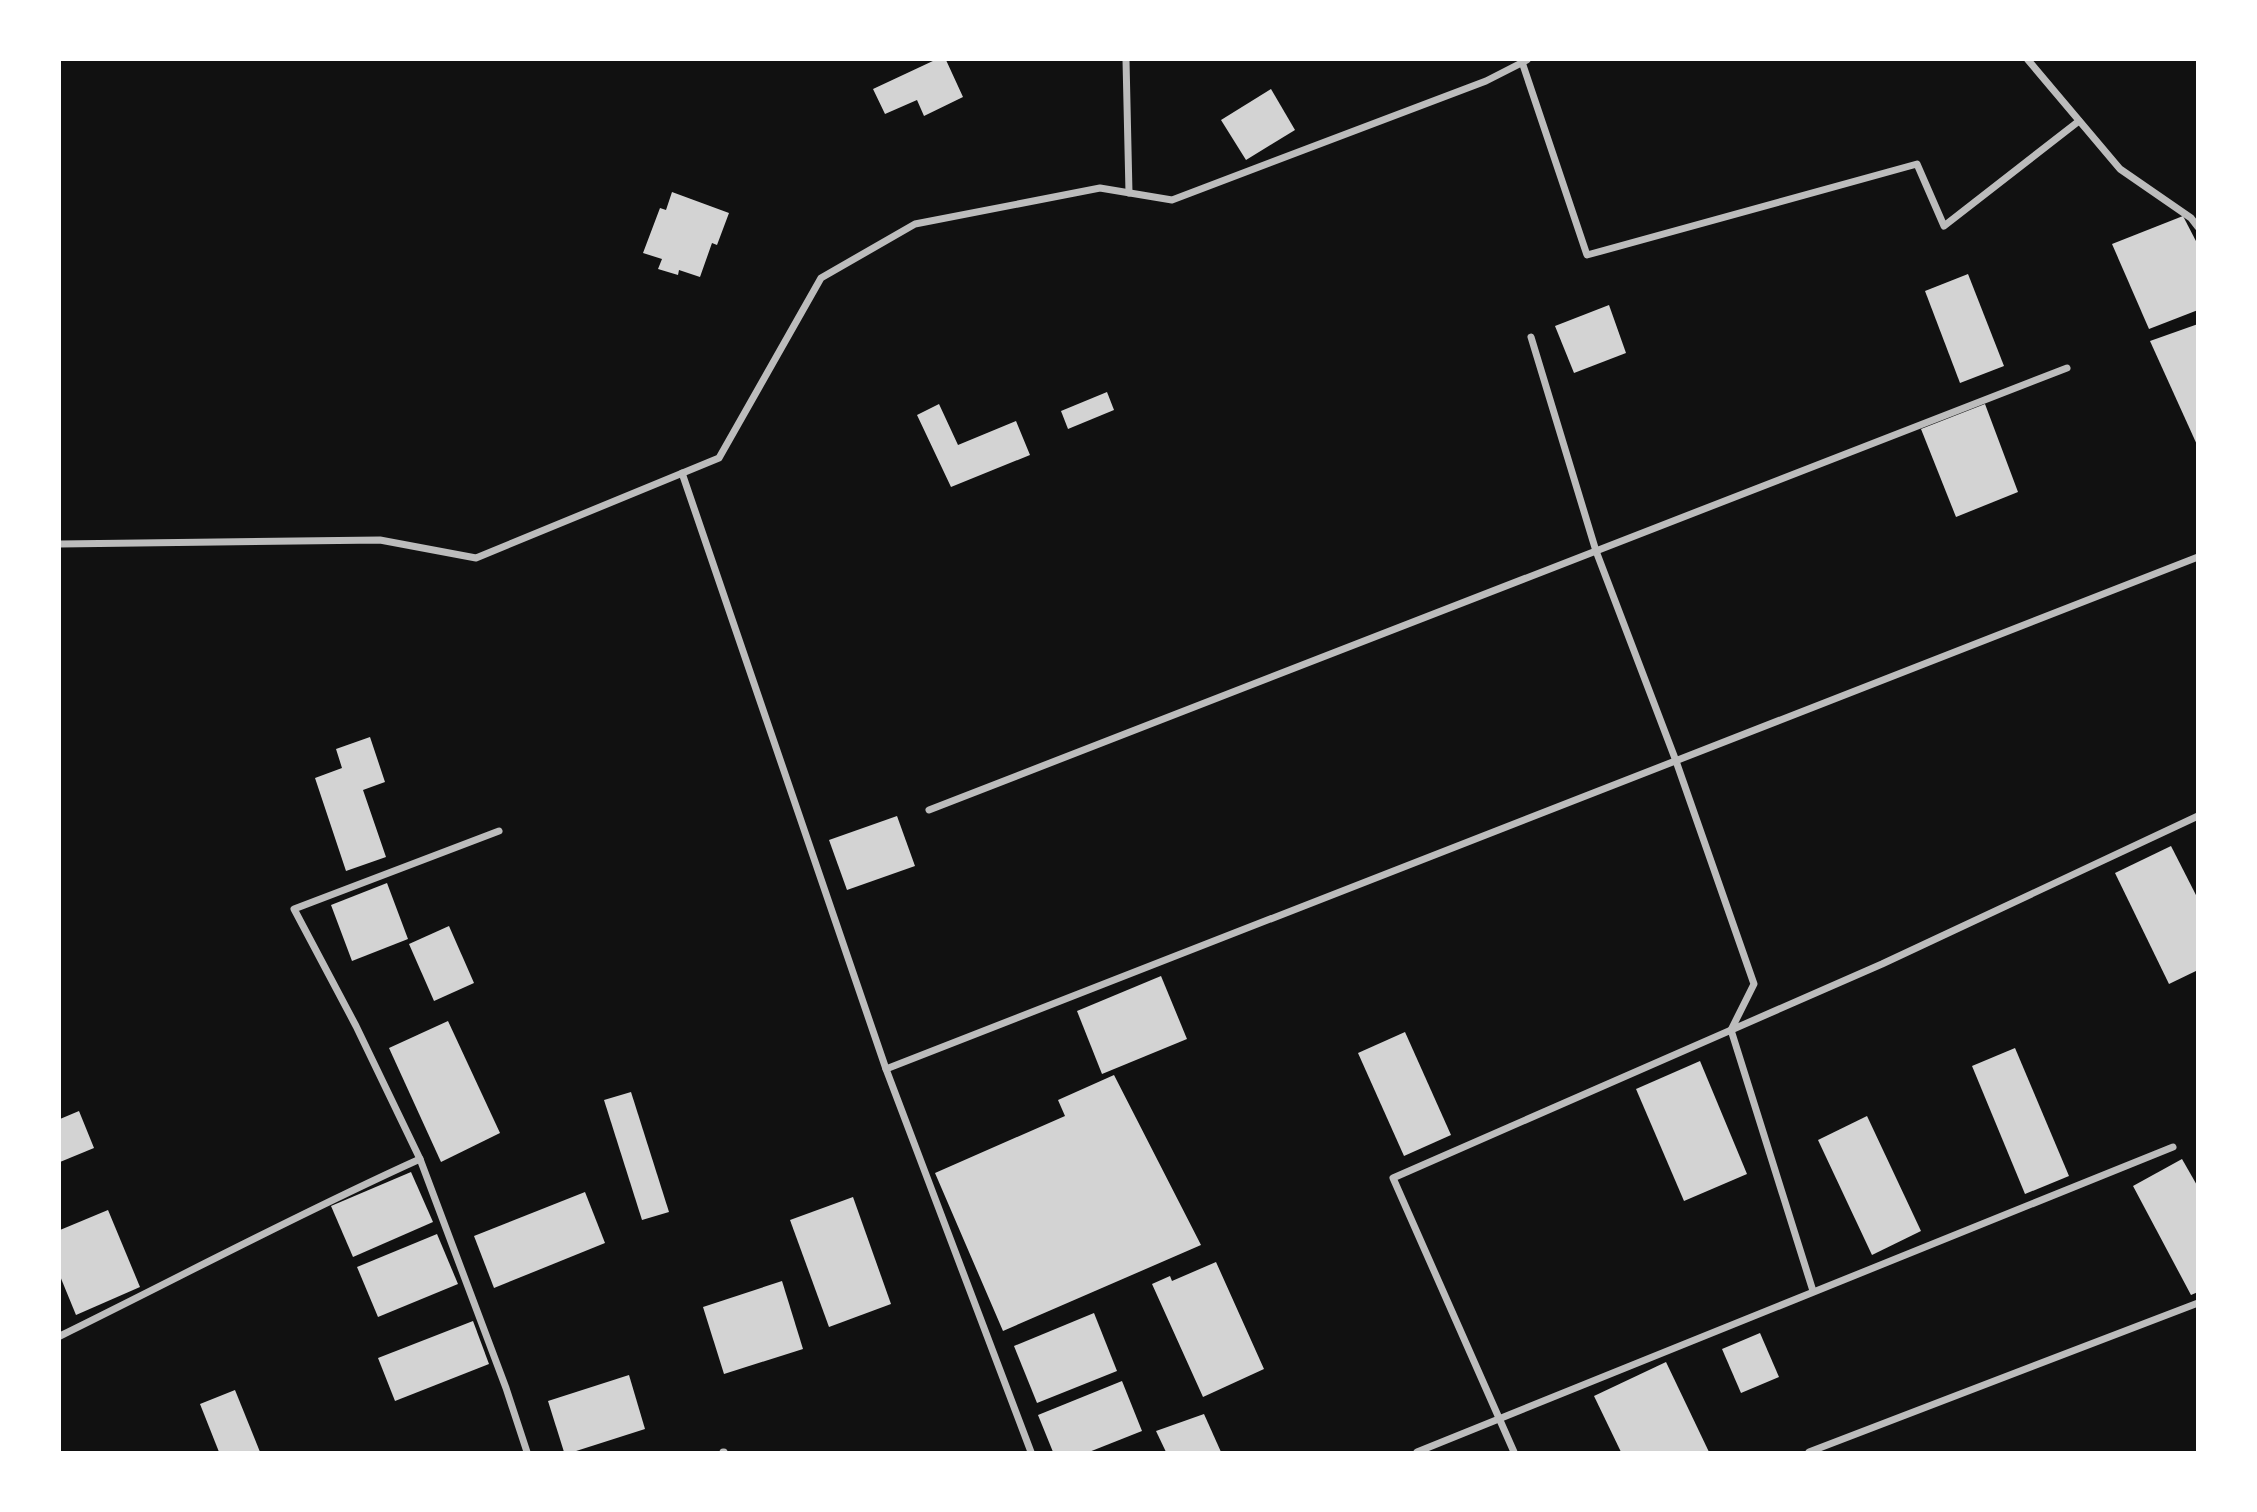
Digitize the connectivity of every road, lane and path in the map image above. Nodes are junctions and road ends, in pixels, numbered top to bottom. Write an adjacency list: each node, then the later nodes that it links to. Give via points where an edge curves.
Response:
1 (1126, 60): 5 (street)
2 (2028, 60): 4 (street)
3 (1525, 61): 4 (street, via 1587,255 1917,164 1944,226); 5 (street, via 1486,81 1172,200)
4 (2079, 121): 6 (street, via 2120,169 2191,218)
5 (1129, 193): 9 (street, via 1100,188 915,224 821,278 719,458)
6 (2197, 227)
7 (1531, 337): 11 (street)
8 (2067, 368): 11 (street)
9 (682, 473): 10 (street, via 476,558 380,540); 18 (street)
10 (60, 544)
11 (1596, 551): 13 (street); 14 (street)
12 (2197, 558): 13 (street)
13 (1676, 761): 17 (street, via 1754,984); 18 (street)
14 (929, 810)
15 (2197, 816): 17 (street)
16 (499, 831): 20 (street, via 294,909)
17 (1731, 1030): 21 (street); 24 (street, via 1393,1178)
18 (886, 1069): 26 (street)
19 (2172, 1147): 21 (street)
20 (420, 1159): 23 (street, via 304,1211); 25 (street)
21 (1813, 1291): 24 (street)
22 (2197, 1303): 29 (street)
23 (60, 1336)
24 (1498, 1417): 27 (street); 28 (street)
25 (527, 1452)
26 (1031, 1452)
27 (1417, 1452)
28 (1514, 1452)
29 (1809, 1452)

